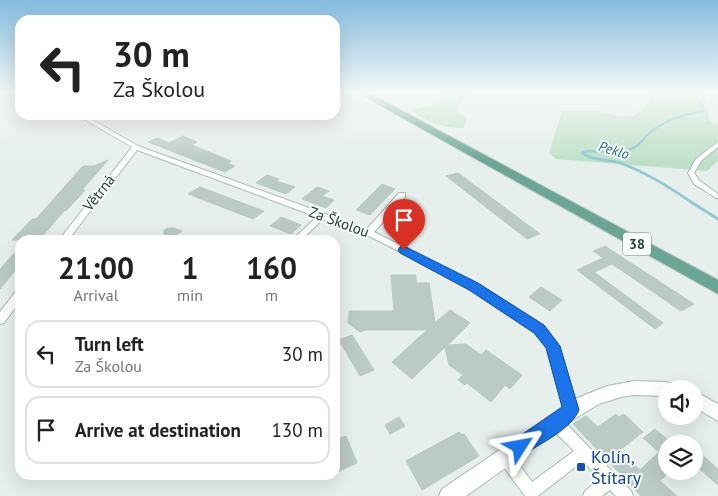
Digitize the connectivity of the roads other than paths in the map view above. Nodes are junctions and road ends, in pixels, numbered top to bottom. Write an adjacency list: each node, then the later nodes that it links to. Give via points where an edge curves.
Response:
1 (404, 115): 11 (main road, 38)
2 (89, 120): 4 (street, Za Školou)
3 (718, 144): 6 (street, via 698,160 691,173 697,182)
4 (132, 145): 7 (street, Za Školou); 9 (street, Větrná)
5 (402, 195): 8 (street)
6 (718, 197)
7 (322, 216): 8 (street, Za Školou); 10 (street)
8 (368, 233): 16 (street, Za Školou, via 474,286 539,329 553,346)
9 (67, 235)
10 (301, 235)
11 (718, 288)
12 (15, 300): 13 (street)
13 (0, 320)
14 (658, 388): 16 (street, via 637,386 612,391)
15 (703, 404): 17 (street)
16 (571, 410): 18 (street)
17 (718, 413)
18 (556, 423): 19 (street); 20 (street)
19 (584, 452): 21 (street); 22 (street)
20 (505, 456): 22 (street); 23 (street)
21 (610, 480): 24 (street); 25 (street)
22 (532, 494)
23 (449, 496)
24 (590, 496)
25 (626, 496)

